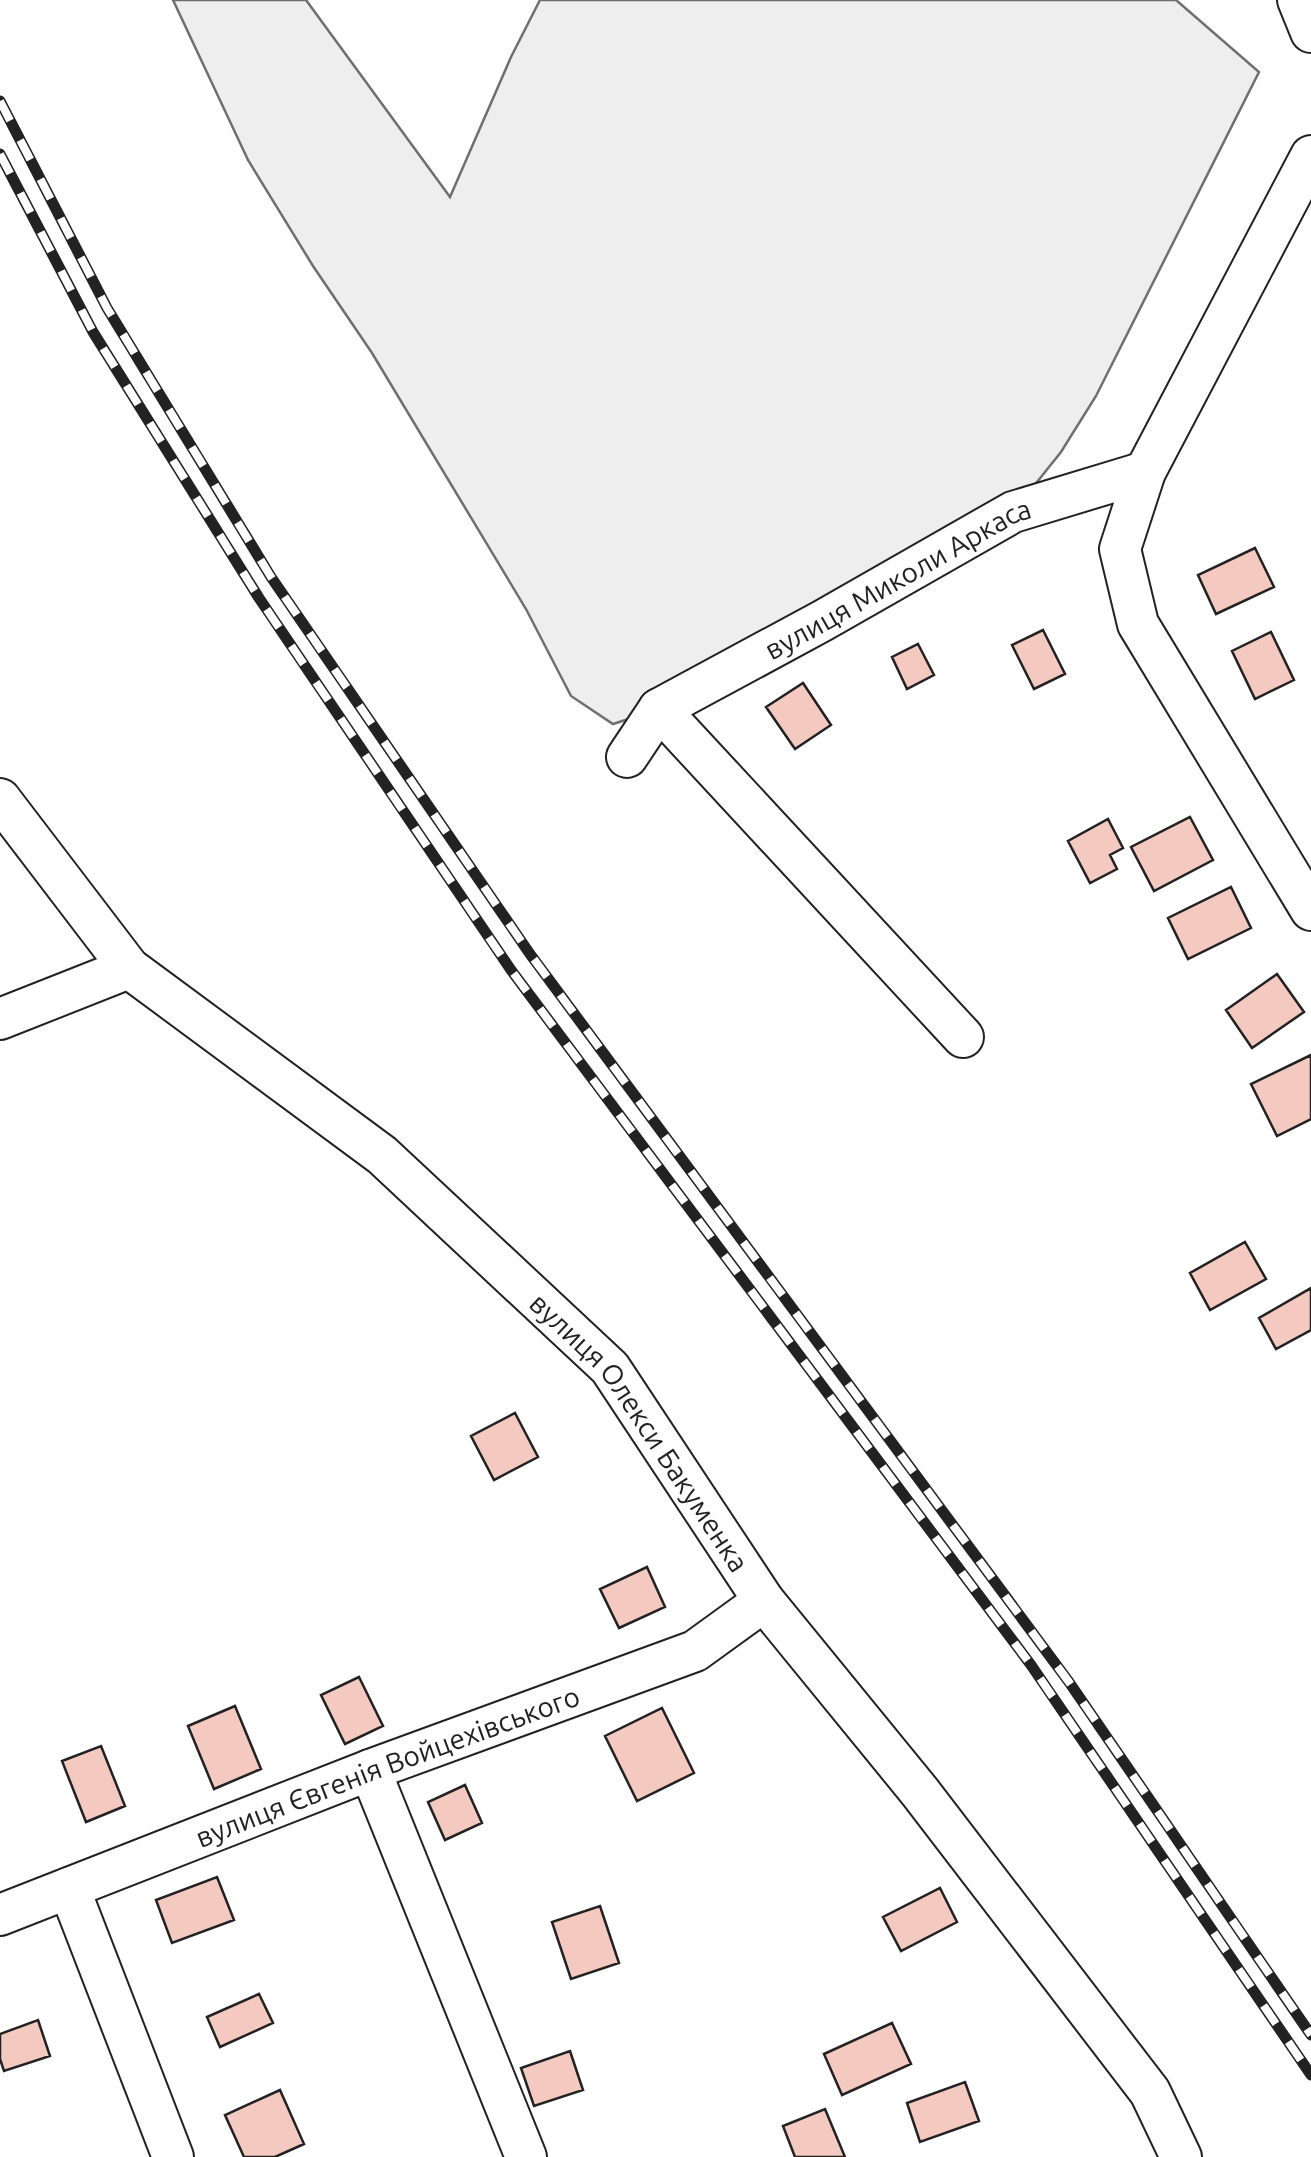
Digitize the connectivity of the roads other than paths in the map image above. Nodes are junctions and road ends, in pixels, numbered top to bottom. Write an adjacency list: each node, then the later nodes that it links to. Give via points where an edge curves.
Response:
1 (1298, 0): 2 (street)
2 (1311, 32)
3 (1311, 156): 4 (street)
4 (1145, 472): 5 (street, вулиця Миколи Аркаса, via 1013,512); 8 (street, via 1120,549 1138,624)
5 (658, 709): 6 (street, вулиця Миколи Аркаса); 11 (street)
6 (628, 757)
7 (0, 800): 9 (street, вулиця Олекси Бакуменка)
8 (1311, 910)
9 (129, 968): 10 (street); 12 (street, вулиця Олекси Бакуменка, via 382,1155 610,1368)
10 (0, 1020)
11 (963, 1038)
12 (764, 1601): 13 (street, вулиця Євгенія Войцехівського, via 695,1651); 18 (street, вулиця Олекси Бакуменка, via 1150,2092)
13 (370, 1770): 14 (street, вулиця Євгенія Войцехівського); 17 (street)
14 (69, 1888): 15 (street, вулиця Євгенія Войцехівського); 16 (street)
15 (0, 1915)
16 (173, 2157)
17 (526, 2157)
18 (1181, 2157)

